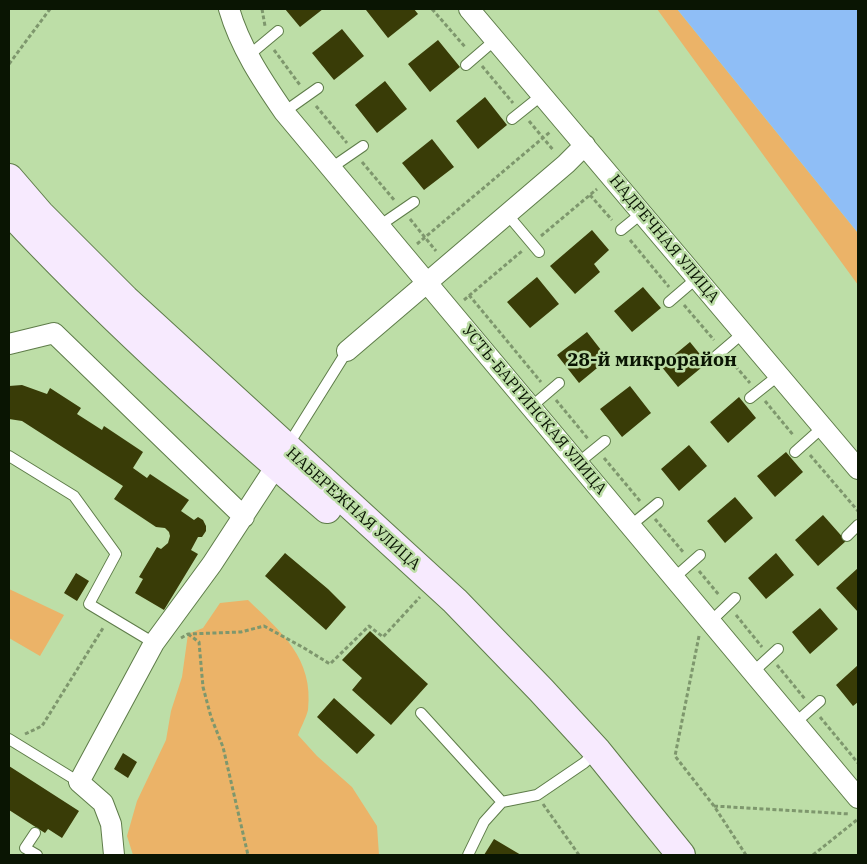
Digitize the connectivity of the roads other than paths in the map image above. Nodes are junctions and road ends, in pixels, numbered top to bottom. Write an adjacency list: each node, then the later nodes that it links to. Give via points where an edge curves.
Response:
1 (230, 9): 5 (street, УСТЬ-БАРГИНСКАЯ УЛИЦА)
2 (469, 9): 4 (street, НАДРЕЧНАЯ УЛИЦА)
3 (278, 31): 5 (lane)
4 (495, 40): 6 (lane); 8 (street, НАДРЕЧНАЯ УЛИЦА)
5 (248, 56): 9 (street, УСТЬ-БАРГИНСКАЯ УЛИЦА)
6 (470, 61)
7 (318, 88): 9 (lane)
8 (542, 94): 10 (lane); 12 (street, НАДРЕЧНАЯ УЛИЦА)
9 (284, 112): 13 (street, УСТЬ-БАРГИНСКАЯ УЛИЦА)
10 (512, 119)
11 (363, 146): 13 (lane)
12 (585, 146): 17 (street, НАДРЕЧНАЯ УЛИЦА); 18 (street)
13 (331, 168): 19 (street, УСТЬ-БАРГИНСКАЯ УЛИЦА)
14 (9, 178): 37 (main road, НАБЕРЕЖНАЯ УЛИЦА, via 40,214)
15 (414, 202): 19 (lane)
16 (9, 211): 37 (main road, НАБЕРЕЖНАЯ УЛИЦА, via 90,295)
17 (642, 213): 20 (lane); 22 (street, НАДРЕЧНАЯ УЛИЦА)
18 (507, 214): 21 (lane); 23 (street)
19 (379, 226): 23 (street, УСТЬ-БАРГИНСКАЯ УЛИЦА)
20 (621, 230)
21 (539, 252)
22 (697, 278): 24 (lane); 25 (street, НАДРЕЧНАЯ УЛИЦА)
23 (427, 283): 27 (street); 32 (street, УСТЬ-БАРГИНСКАЯ УЛИЦА)
24 (669, 302)
25 (743, 333): 28 (lane); 29 (street, НАДРЕЧНАЯ УЛИЦА)
26 (9, 344): 41 (street, via 54,333)
27 (347, 351): 37 (lane)
28 (715, 357)
29 (779, 375): 31 (lane); 33 (street, НАДРЕЧНАЯ УЛИЦА)
30 (560, 383): 32 (lane)
31 (750, 398)
32 (531, 407): 38 (street, УСТЬ-БАРГИНСКАЯ УЛИЦА)
33 (823, 427): 35 (lane); 39 (street, НАДРЕЧНАЯ УЛИЦА)
34 (600, 445): 38 (lane)
35 (795, 452)
36 (9, 456): 49 (lane, via 74,496 116,554 89,604)
37 (282, 457): 41 (street); 56 (main road, НАБЕРЕЖНАЯ УЛИЦА, via 332,513); 56 (main road, НАБЕРЕЖНАЯ УЛИЦА, via 455,602 542,690)
38 (578, 463): 43 (street, УСТЬ-БАРГИНСКАЯ УЛИЦА)
39 (858, 469)
40 (658, 503): 43 (lane)
41 (244, 517): 49 (street)
42 (858, 525): 44 (lane)
43 (630, 526): 46 (street, УСТЬ-БАРГИНСКАЯ УЛИЦА)
44 (847, 536)
45 (700, 555): 46 (lane)
46 (674, 578): 48 (street, УСТЬ-БАРГИНСКАЯ УЛИЦА)
47 (735, 598): 48 (lane, via 728,606)
48 (707, 617): 51 (street, УСТЬ-БАРГИНСКАЯ УЛИЦА)
49 (154, 643): 57 (street)
50 (778, 649): 51 (lane)
51 (753, 672): 54 (street, УСТЬ-БАРГИНСКАЯ УЛИЦА)
52 (816, 704): 54 (lane)
53 (421, 712): 59 (lane)
54 (796, 723): 58 (street, УСТЬ-БАРГИНСКАЯ УЛИЦА)
55 (10, 740): 57 (lane)
56 (590, 757): 59 (lane, via 537,795); 64 (main road, НАБЕРЕЖНАЯ УЛИЦА); 65 (main road, НАБЕРЕЖНАЯ УЛИЦА)
57 (79, 782): 62 (street, via 103,803 111,824)
58 (858, 798)
59 (502, 802): 63 (lane, via 484,822)
60 (35, 834): 61 (lane, via 25,848)
61 (37, 855)
62 (114, 855)
63 (468, 855)
64 (660, 855)
65 (681, 855)

